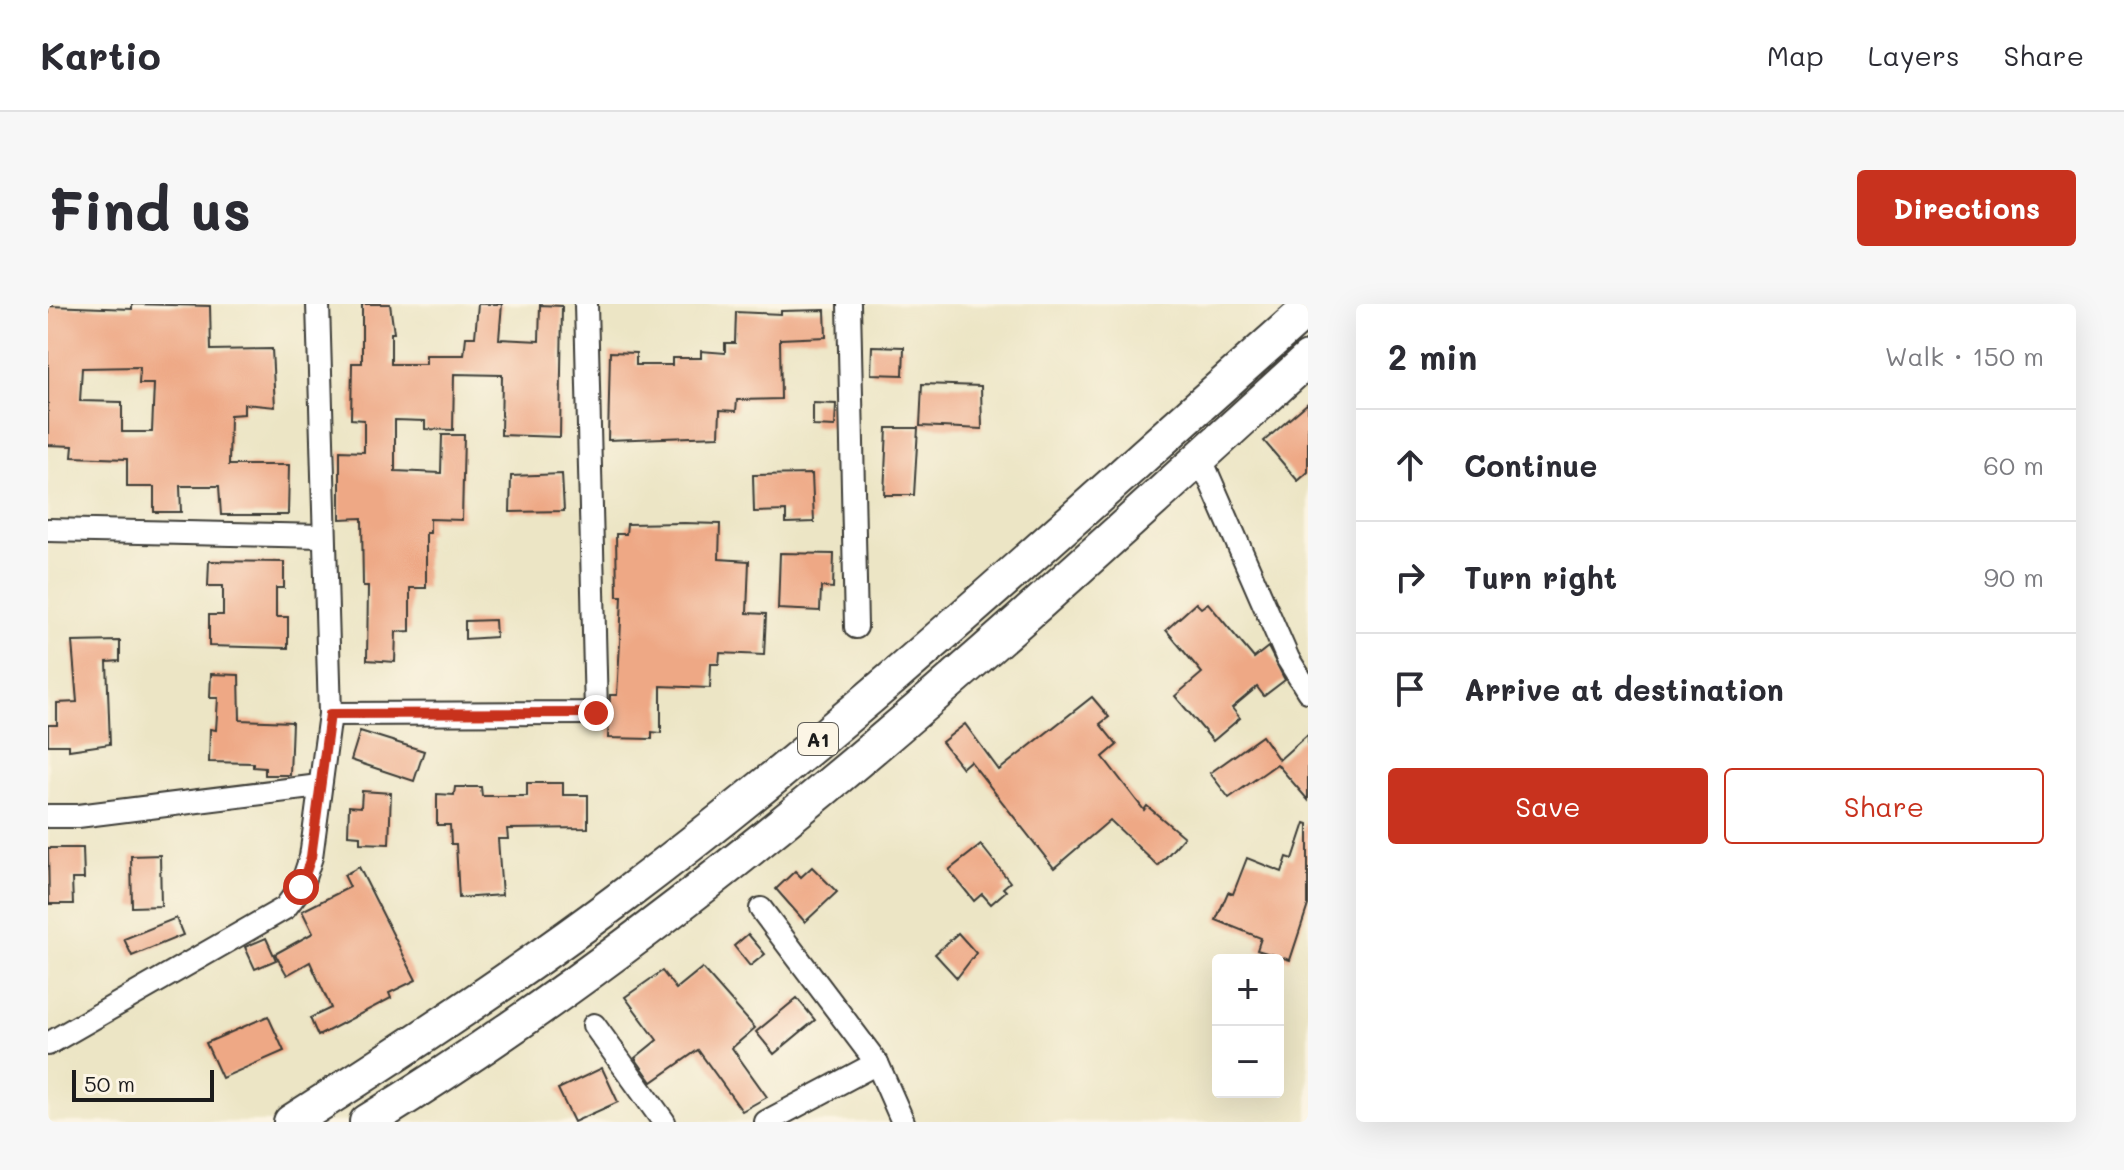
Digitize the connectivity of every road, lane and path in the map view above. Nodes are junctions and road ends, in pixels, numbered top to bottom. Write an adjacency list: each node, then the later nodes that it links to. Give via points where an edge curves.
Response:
1 (318, 304): 8 (street)
2 (586, 304): 11 (street, via 596,713)
3 (849, 304): 9 (street)
4 (1308, 309): 19 (main road, A1, via 893,677 705,832 620,899)
5 (1308, 359): 6 (main road, A1)
6 (1200, 457): 10 (street, via 1288,659); 18 (main road, A1, via 939,689 726,868 567,988)
7 (48, 530): 8 (street)
8 (323, 536): 11 (street)
9 (856, 627)
10 (1308, 691)
11 (330, 714): 12 (street)
12 (319, 786): 13 (street); 16 (street, via 311,857 301,887 285,908)
13 (48, 816)
14 (761, 909): 17 (street)
15 (594, 1025): 20 (street)
16 (48, 1044)
17 (877, 1063): 21 (street); 22 (street)
18 (377, 1119)
19 (291, 1122)
20 (664, 1122)
21 (766, 1122)
22 (903, 1122)

